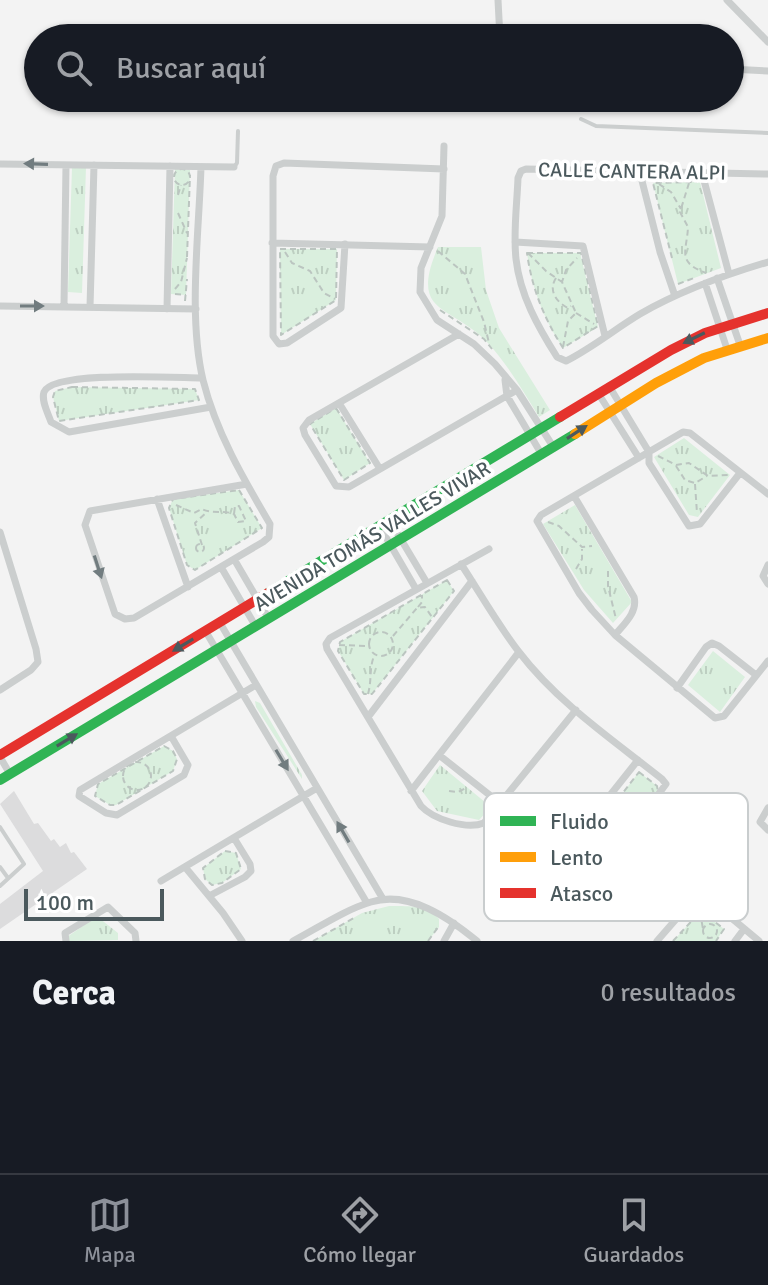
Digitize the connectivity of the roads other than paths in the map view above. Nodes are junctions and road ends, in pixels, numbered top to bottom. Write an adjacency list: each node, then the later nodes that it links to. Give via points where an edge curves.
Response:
1 (498, 0): 3 (street)
2 (727, 0): 4 (street)
3 (499, 24)
4 (768, 42)
5 (744, 70): 6 (street)
6 (768, 71)
7 (581, 119): 9 (lane, via 596,126)
8 (238, 131): 16 (lane)
9 (768, 133)
10 (444, 146): 17 (street)
11 (0, 164): 12 (street, one-way to 11)
12 (66, 165): 13 (street); 31 (street)
13 (94, 165): 14 (street); 32 (street)
14 (170, 166): 15 (street); 34 (street)
15 (201, 167): 16 (street); 35 (street)
16 (234, 167)
17 (444, 169): 22 (street, via 278,164 273,176); 24 (street)
18 (640, 173): 19 (street, CALLE CANTERA ALPI); 21 (street, CALLE CANTERA ALPI, via 521,171); 29 (street)
19 (702, 173): 20 (street, CALLE CANTERA ALPI); 26 (street)
20 (768, 174)
21 (515, 242): 41 (street, via 583,246); 41 (street, CALLE CANTERA ALPI, via 527,301 557,357 570,359)
22 (272, 243): 23 (street); 23 (street, via 273,336 279,344 341,308)
23 (345, 244): 24 (street)
24 (434, 249): 40 (street, via 421,268 420,292 437,320)
25 (768, 262): 26 (street, CALLE CANTERA ALPI)
26 (729, 274): 27 (street, CALLE CANTERA ALPI)
27 (717, 278): 28 (street, CALLE CANTERA ALPI); 33 (street)
28 (705, 283): 29 (street, CALLE CANTERA ALPI); 36 (street)
29 (675, 296): 41 (street, CALLE CANTERA ALPI)
30 (0, 306): 31 (street, one-way to 31)
31 (64, 306): 32 (street)
32 (90, 307): 34 (street)
33 (726, 308): 36 (street); 38 (street)
34 (167, 309): 35 (street)
35 (196, 309): 45 (street)
36 (714, 312): 39 (street)
37 (768, 313): 38 (main road, AVENIDA TOMÁS VALLES VIVAR)
38 (732, 324): 39 (main road, AVENIDA TOMÁS VALLES VIVAR); 43 (street)
39 (720, 328): 44 (street); 47 (main road, AVENIDA TOMÁS VALLES VIVAR, one-way to 47)
40 (459, 334): 46 (street, via 485,353); 52 (street)
41 (605, 336)
42 (768, 338): 43 (main road, AVENIDA TOMÁS VALLES VIVAR)
43 (740, 345): 44 (main road, AVENIDA TOMÁS VALLES VIVAR)
44 (727, 349): 51 (main road, AVENIDA TOMÁS VALLES VIVAR)
45 (202, 378): 53 (street); 53 (street, via 78,378 48,386 43,401 51,422 69,432)
46 (505, 378): 48 (street); 50 (street)
47 (609, 386): 49 (main road, AVENIDA TOMÁS VALLES VIVAR); 51 (street)
48 (517, 390): 50 (street); 55 (street)
49 (598, 393): 54 (street); 58 (main road, AVENIDA TOMÁS VALLES VIVAR)
50 (507, 396): 56 (street); 65 (street)
51 (620, 404): 54 (main road, AVENIDA TOMÁS VALLES VIVAR); 57 (street)
52 (338, 406): 65 (street); 65 (street, via 303,428 336,486 349,487)
53 (211, 407): 67 (street)
54 (609, 411): 59 (street); 61 (main road, AVENIDA TOMÁS VALLES VIVAR, one-way to 54)
55 (532, 414): 56 (street); 58 (street)
56 (522, 420): 60 (street)
57 (631, 423): 59 (street); 63 (street)
58 (542, 429): 60 (main road, AVENIDA TOMÁS VALLES VIVAR); 61 (street)
59 (621, 430): 64 (street)
60 (531, 435): 62 (street); 71 (main road, AVENIDA TOMÁS VALLES VIVAR)
61 (554, 448): 62 (main road, AVENIDA TOMÁS VALLES VIVAR)
62 (542, 455): 73 (main road, AVENIDA TOMÁS VALLES VIVAR)
63 (651, 457): 64 (street); 66 (street, via 687,432); 66 (street, via 685,524 693,527)
64 (639, 458): 69 (street)
65 (380, 469)
66 (740, 473): 68 (street)
67 (247, 484): 70 (street); 77 (street, via 270,531 266,540)
68 (768, 494)
69 (574, 496): 95 (street, via 634,597 634,611); 95 (street, via 541,515 537,524 579,593)
70 (157, 499): 86 (street); 86 (street, one-way to 86, via 87,514 87,530 112,609 129,620)
71 (385, 524): 73 (street); 74 (street); 89 (main road, AVENIDA TOMÁS VALLES VIVAR)
72 (0, 532): 103 (street, via 38,662)
73 (401, 540): 74 (main road, AVENIDA TOMÁS VALLES VIVAR); 76 (street)
74 (391, 546): 78 (street); 91 (main road, AVENIDA TOMÁS VALLES VIVAR)
75 (489, 549): 79 (street)
76 (410, 555): 78 (street); 83 (street)
77 (234, 559): 81 (street); 85 (street)
78 (399, 560): 87 (street)
79 (461, 564): 82 (street); 83 (street)
80 (768, 565): 84 (street, via 763,576)
81 (221, 567): 86 (street); 88 (street)
82 (472, 581): 98 (street); 106 (street)
83 (427, 583): 87 (street)
84 (768, 584)
85 (249, 586): 88 (street); 89 (street)
86 (188, 587)
87 (419, 592): 106 (street, via 326,644)
88 (237, 593): 90 (street)
89 (258, 600): 90 (main road, AVENIDA TOMÁS VALLES VIVAR); 91 (street)
90 (245, 608): 92 (main road, AVENIDA TOMÁS VALLES VIVAR); 93 (street)
91 (269, 619): 93 (main road, AVENIDA TOMÁS VALLES VIVAR)
92 (220, 623): 94 (main road, AVENIDA TOMÁS VALLES VIVAR); 96 (street)
93 (256, 627): 96 (main road, AVENIDA TOMÁS VALLES VIVAR)
94 (206, 632): 97 (street); 109 (main road, AVENIDA TOMÁS VALLES VIVAR, one-way to 109)
95 (615, 635): 102 (street)
96 (231, 643): 97 (main road, AVENIDA TOMÁS VALLES VIVAR); 101 (street)
97 (217, 651): 104 (street); 111 (main road, AVENIDA TOMÁS VALLES VIVAR, one-way to 97)
98 (519, 652): 105 (street); 108 (street)
99 (768, 661): 100 (street)
100 (756, 675): 102 (street, via 720,719); 102 (street, via 712,643)
101 (256, 685): 104 (street); 113 (street)
102 (677, 688)
103 (0, 690)
104 (243, 692): 107 (street); 119 (street, one-way to 119)
105 (576, 710): 110 (street); 116 (street)
106 (368, 717): 114 (street)
107 (171, 736): 107 (street, via 80,790 79,796 117,815 184,775 188,765)
108 (439, 755): 114 (street); 115 (street)
109 (0, 756): 111 (street)
110 (638, 760): 117 (street); 118 (street, via 666,784)
111 (10, 774): 112 (main road, AVENIDA TOMÁS VALLES VIVAR)
112 (0, 780)
113 (317, 788): 119 (street); 131 (street, one-way to 113)
114 (411, 791): 121 (street, via 434,816 476,826)
115 (487, 793)
116 (510, 793)
117 (612, 793)
118 (662, 793)
119 (304, 796): 124 (street); 132 (street)
120 (768, 808): 123 (street, via 760,822)
121 (484, 823)
122 (0, 827): 127 (lane, via 23,862)
123 (768, 830)
124 (234, 838): 126 (street); 130 (street, via 251,871)
125 (0, 867): 127 (lane)
126 (185, 867): 128 (street); 130 (street)
127 (8, 879): 129 (lane)
128 (161, 881)
129 (0, 886)
130 (209, 896): 139 (street)
131 (383, 899): 132 (street); 135 (street, via 419,906)
132 (367, 903): 140 (street)
133 (674, 921): 143 (street)
134 (735, 921): 136 (street)
135 (454, 923): 141 (street); 142 (street)
136 (744, 929): 144 (street); 145 (street)
137 (66, 941): 138 (street, via 65,933 108,907 135,933)
138 (136, 941)
139 (242, 941)
140 (293, 941)
141 (444, 941)
142 (477, 941)
143 (657, 941)
144 (735, 941)
145 (759, 941)

